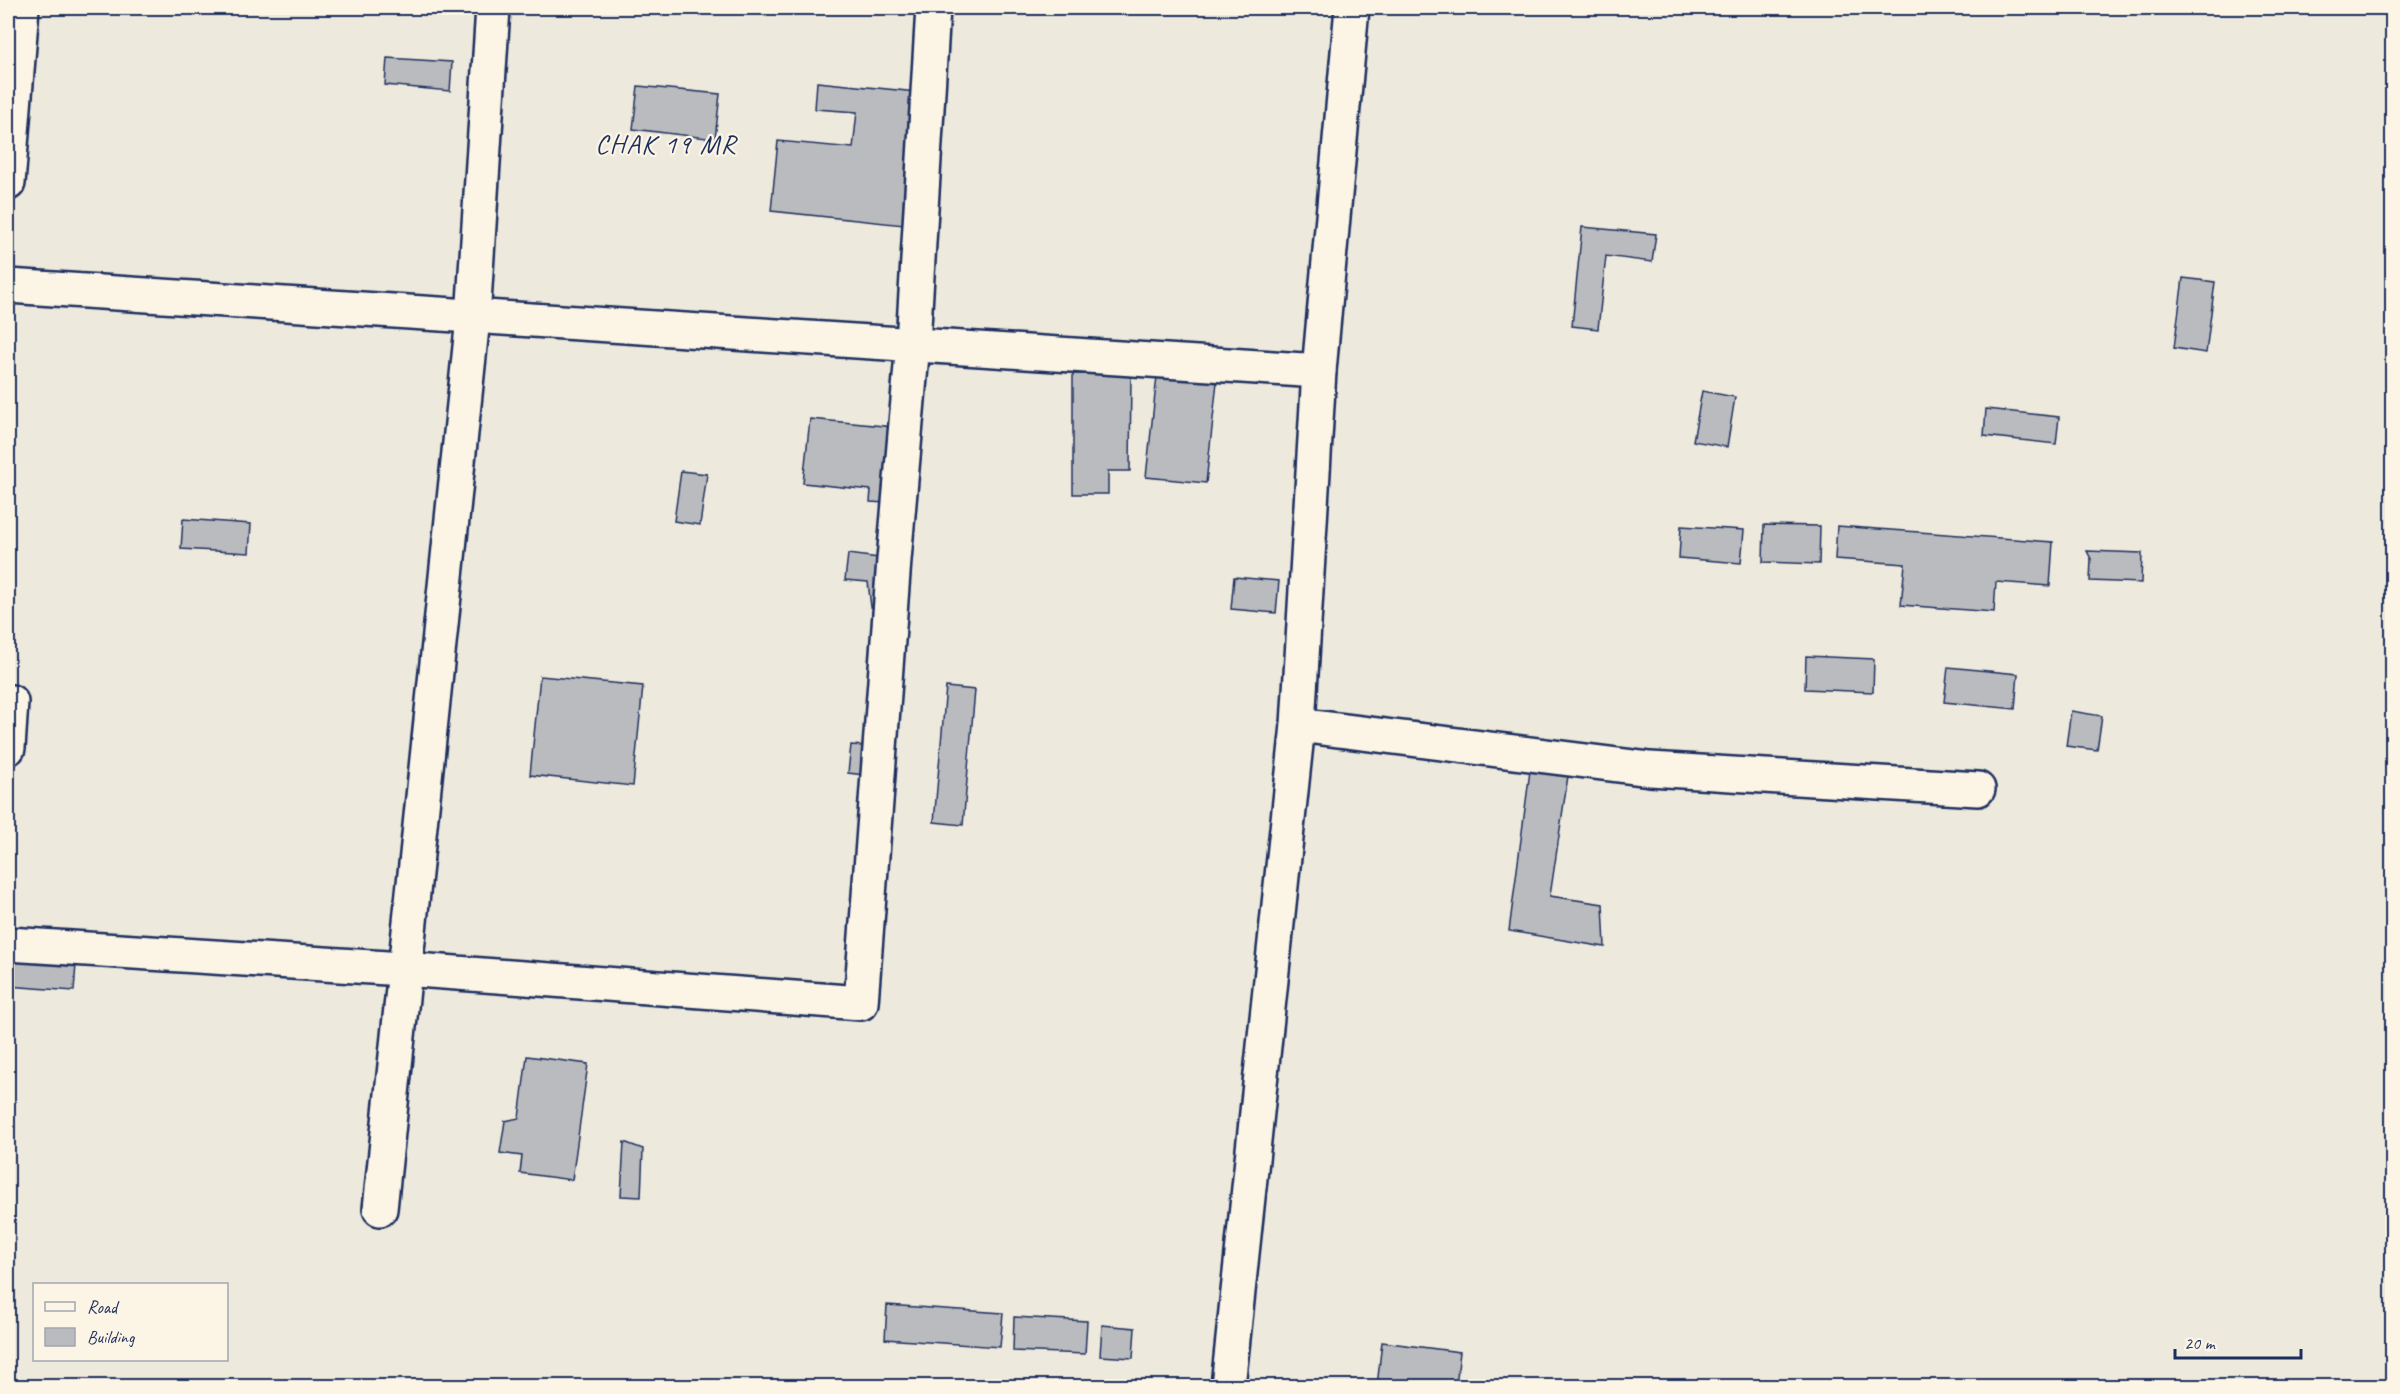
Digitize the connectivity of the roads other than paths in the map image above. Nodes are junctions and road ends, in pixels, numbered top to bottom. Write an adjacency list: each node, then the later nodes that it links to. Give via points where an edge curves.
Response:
1 (22, 8): 5 (street)
2 (494, 8): 7 (street)
3 (933, 8): 8 (street)
4 (1352, 8): 9 (street)
5 (8, 183)
6 (8, 286): 7 (street)
7 (473, 318): 8 (street); 15 (street)
8 (914, 343): 9 (street); 15 (street, via 861,1003)
9 (1319, 371): 11 (street)
10 (11, 702): 12 (street)
11 (1298, 726): 13 (street, via 1650,769); 17 (street)
12 (8, 748)
13 (1978, 789)
14 (8, 944): 15 (street)
15 (403, 969): 16 (street)
16 (380, 1209)
17 (1228, 1386)

